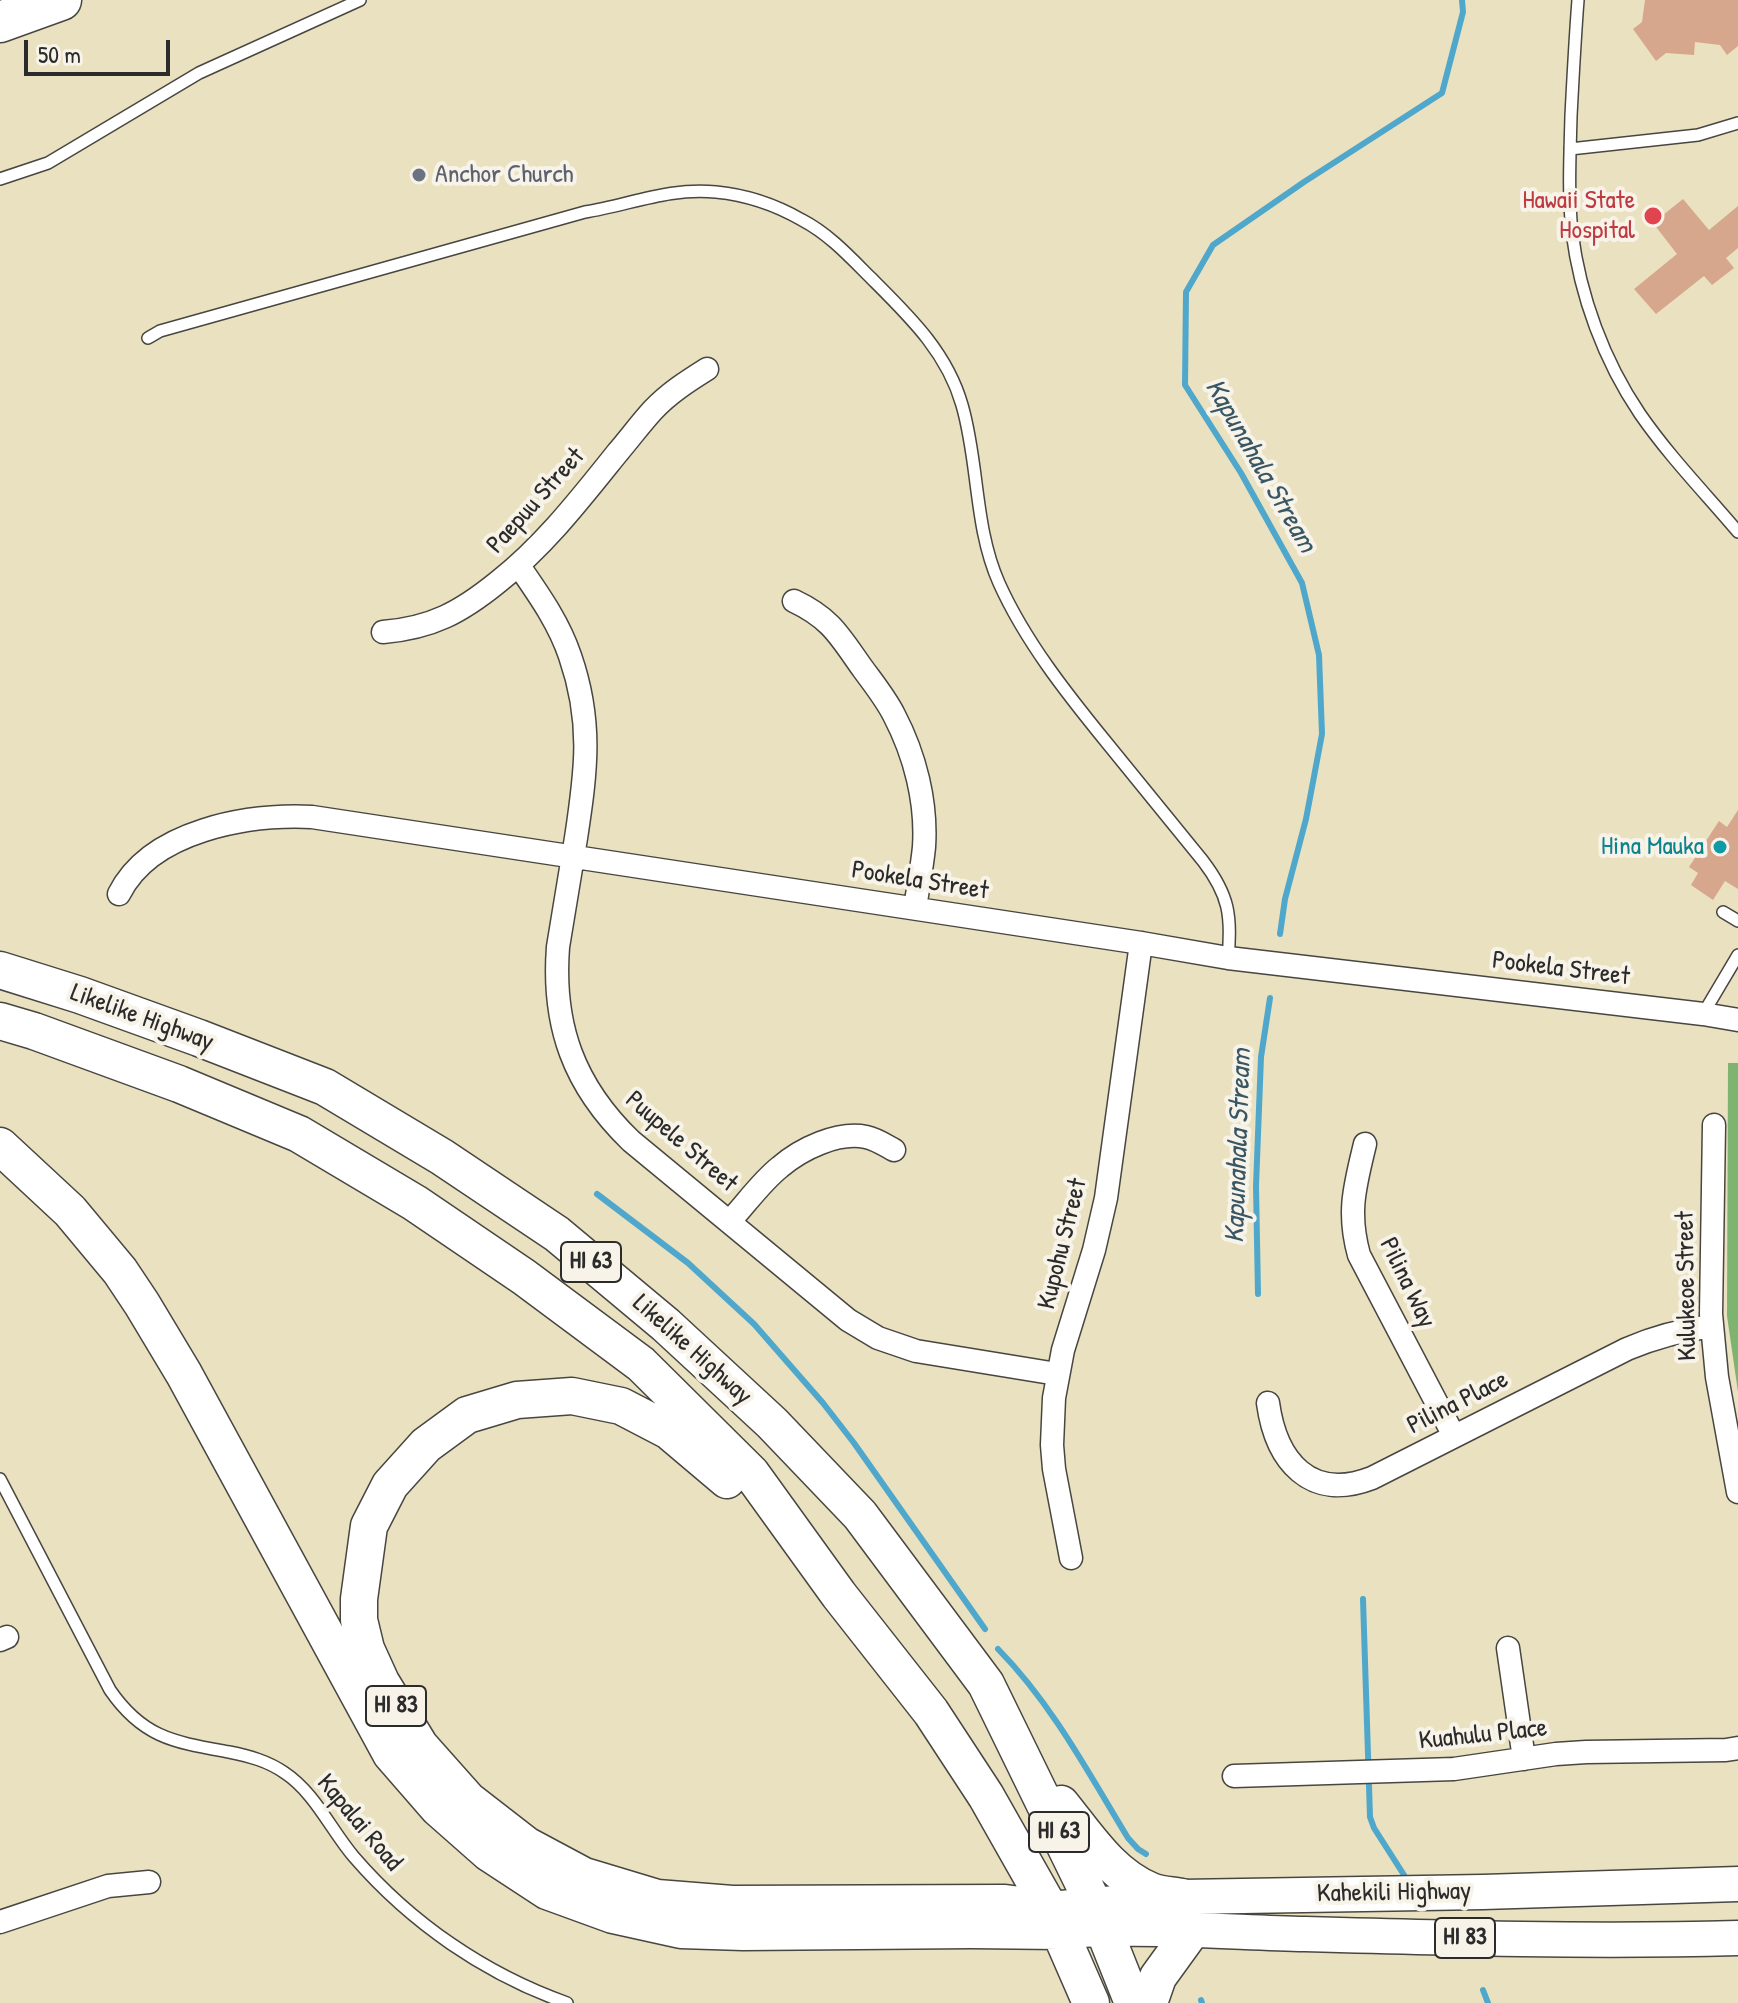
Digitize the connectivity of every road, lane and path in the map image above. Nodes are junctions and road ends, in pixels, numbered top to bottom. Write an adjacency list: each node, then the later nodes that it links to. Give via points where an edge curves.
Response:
1 (61, 0): 4 (highway)
2 (360, 0): 7 (lane, via 199,73 48,163)
3 (1578, 0): 6 (lane)
4 (0, 22)
5 (1738, 123): 6 (lane, via 1698,135)
6 (1570, 149): 10 (lane, via 1578,267 1610,361 1656,436)
7 (0, 179)
8 (148, 338): 21 (lane, via 663,193 739,195 805,221 842,249 920,327 945,363 962,403 986,546 1000,585 1077,705 1217,882 1231,927)
9 (707, 369): 11 (street, Paepuu Street, via 655,408)
10 (1738, 532)
11 (519, 566): 13 (street, Paepuu Street, via 448,616); 14 (street, Puupele Street, via 559,629 583,708 585,779)
12 (794, 601): 16 (street, via 835,628 905,737 924,825)
13 (383, 632)
14 (573, 856): 15 (street, Pookela Street, via 312,817 261,817 214,827 171,845 140,865); 16 (street, Pookela Street); 30 (street, Puupele Street, via 556,973 569,1050 590,1093 616,1126)
15 (119, 894)
16 (915, 908): 19 (street, Pookela Street)
17 (1723, 912): 18 (lane)
18 (1738, 921)
19 (1141, 943): 21 (street, Pookela Street); 32 (street, Kupohu Street, via 1106,1198)
20 (1738, 955): 23 (lane)
21 (1228, 958): 23 (street, Pookela Street)
22 (0, 970): 41 (highway, Likelike Highway / HI 63, via 325,1087 557,1234 772,1423 860,1515 986,1684)
23 (1703, 1014): 24 (street, Pookela Street)
24 (1738, 1020)
25 (0, 1021): 37 (highway, Likelike Highway / HI 63, via 179,1084 299,1134 415,1203 641,1364 751,1473)
26 (1714, 1125): 31 (street, Kulukeoe Street)
27 (1365, 1144): 34 (street, Pilina Way, via 1352,1209 1359,1255)
28 (0, 1146): 48 (highway, via 70,1211 120,1271 184,1374 391,1754 438,1808 489,1853 547,1891 613,1915 681,1930 971,1930)
29 (894, 1150): 30 (street, via 856,1136 814,1146 777,1168)
30 (729, 1222): 32 (street, Puupele Street, via 848,1320 878,1338 916,1351)
31 (1712, 1326): 34 (street, Pilina Place, via 1655,1337); 36 (street, Kulukeoe Street)
32 (1057, 1374): 38 (street, Kupohu Street, via 1052,1445)
33 (1268, 1403): 34 (street, Pilina Place, via 1273,1430 1290,1463 1309,1478 1333,1485 1360,1483)
34 (1454, 1436)
35 (0, 1479): 51 (lane, Kapalai Road, via 102,1677 129,1714 167,1739 260,1760 287,1774 366,1870 421,1921 484,1964)
36 (1738, 1492)
37 (803, 1546): 48 (highway, Likelike Highway / HI 63, via 938,1722 986,1796); 48 (highway, HI 83, via 669,1431 621,1406 572,1396 517,1400 467,1415 426,1445 390,1485 369,1526 359,1620 381,1682 420,1746 468,1800 526,1845 584,1876 657,1898 732,1904 1005,1903)
38 (1071, 1558)
39 (1508, 1648): 42 (street)
40 (1738, 1748): 42 (street, Kuahulu Place)
41 (1024, 1759): 46 (highway, via 1106,1860); 47 (highway, Likelike Highway / HI 63)
42 (1524, 1759): 43 (street, Kuahulu Place, via 1454,1769)
43 (1234, 1776)
44 (149, 1882): 49 (street, via 108,1886)
45 (1738, 1884): 46 (main road, Kahekili Highway / HI 83, via 1483,1892)
46 (1187, 1914): 47 (main road, Kahekili Highway); 50 (main road, Kahekili Highway / HI 83, via 1480,1938); 54 (highway)
47 (1099, 1917): 48 (main road, Kahekili Highway / HI 83); 53 (highway, Likelike Highway / HI 63)
48 (1054, 1920): 52 (highway, Likelike Highway / HI 63)
49 (0, 1922)
50 (1738, 1938)
51 (567, 2003)
52 (1091, 2003)
53 (1133, 2003)
54 (1149, 2003)

